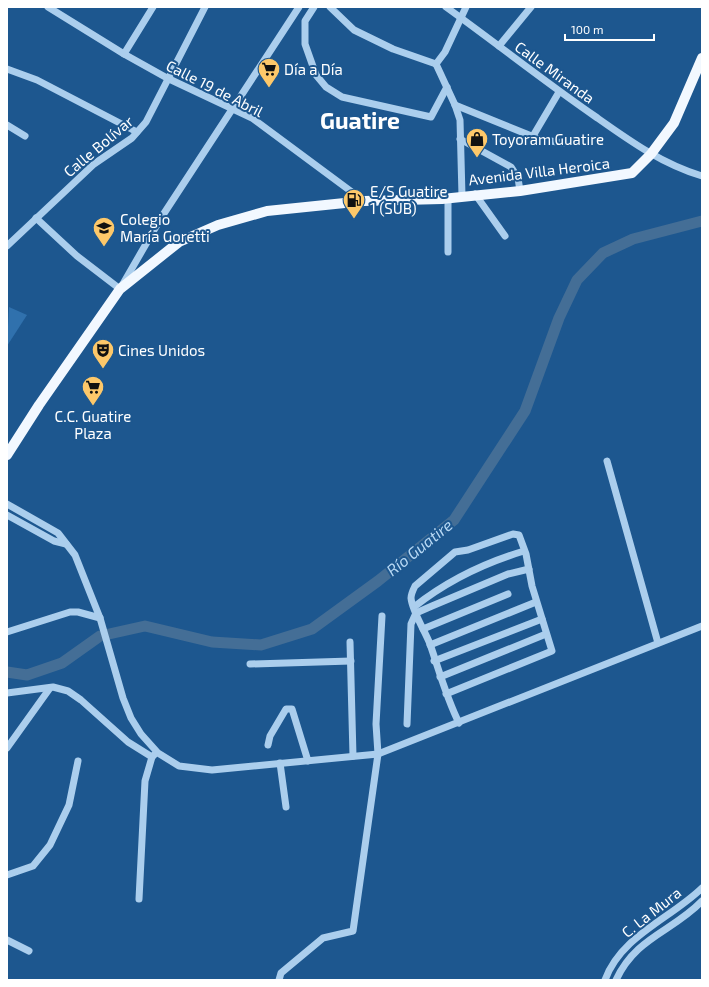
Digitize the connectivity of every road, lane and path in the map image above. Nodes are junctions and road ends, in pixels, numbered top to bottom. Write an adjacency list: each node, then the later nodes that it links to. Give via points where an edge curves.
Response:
1 (48, 7): 12 (street, Calle 19 de Abril)
2 (153, 7): 12 (street)
3 (204, 7): 17 (street, Calle Bolívar)
4 (299, 7): 21 (street)
5 (314, 7): 18 (street, via 305,21 305,44 316,75 326,87 342,97 431,117)
6 (330, 7): 14 (street, via 354,30 394,49)
7 (446, 7): 10 (street, Calle Miranda)
8 (466, 7): 10 (street)
9 (531, 7): 11 (street)
10 (462, 18): 11 (street, Calle Miranda); 14 (street, via 446,52)
11 (499, 46): 19 (street, Calle Miranda)
12 (124, 54): 17 (street, Calle 19 de Abril)
13 (702, 58): 16 (main road, Avenida Villa Heroica)
14 (436, 64): 18 (street)
15 (7, 69): 23 (street, via 38,80)
16 (699, 72): 28 (main road, Avenida Villa Heroica, via 674,123)
17 (167, 78): 21 (street, Calle 19 de Abril); 23 (street, Calle Bolívar, via 146,122)
18 (446, 87): 20 (street)
19 (559, 92): 25 (street); 28 (street, Calle Miranda)
20 (455, 105): 25 (street); 26 (street, via 460,120)
21 (232, 108): 34 (street, Calle 19 de Abril, via 252,118); 39 (street, via 161,218)
22 (7, 125): 24 (street)
23 (137, 132): 35 (street, Calle Bolívar, via 94,164)
24 (25, 136)
25 (533, 136): 27 (street)
26 (460, 139): 30 (street, via 511,167 518,178); 32 (street)
27 (563, 143)
28 (651, 154): 29 (street, Calle Miranda, via 680,169); 30 (main road, Avenida Villa Heroica, via 632,173)
29 (702, 176)
30 (520, 191): 31 (main road, Avenida Villa Heroica)
31 (475, 194): 32 (main road, Avenida Villa Heroica); 36 (street)
32 (462, 196): 33 (main road, Avenida Villa Heroica)
33 (448, 198): 34 (main road, Avenida Villa Heroica); 38 (street)
34 (364, 202): 39 (main road, Avenida Villa Heroica, via 267,211 218,225 179,242)
35 (34, 220): 37 (street, Calle Bolívar); 39 (street)
36 (505, 236)
37 (7, 246)
38 (448, 252)
39 (120, 289): 40 (main road, Avenida Villa Heroica)
40 (7, 455)
41 (607, 461): 58 (street)
42 (7, 504): 44 (street, via 58,534)
43 (7, 515): 44 (street, via 54,541)
44 (66, 544): 51 (street, via 75,555)
45 (524, 550): 46 (street); 49 (street, via 458,577); 49 (street, via 519,535 513,534 455,552 415,586 411,598)
46 (529, 569): 48 (street); 49 (street, via 508,574)
47 (508, 594): 54 (street)
48 (536, 602): 52 (street); 59 (street)
49 (415, 610): 54 (street); 68 (street, via 411,624)
50 (382, 616): 71 (street, via 376,724)
51 (100, 618): 55 (street, via 70,612); 72 (street, via 131,718)
52 (542, 619): 56 (street); 60 (street)
53 (702, 626): 58 (street)
54 (423, 629): 59 (street)
55 (7, 632)
56 (546, 634): 63 (street); 66 (street, via 552,651)
57 (350, 642): 61 (street)
58 (658, 643): 67 (street)
59 (430, 645): 60 (street)
60 (434, 660): 63 (street)
61 (351, 661): 62 (street); 73 (street)
62 (250, 664)
63 (440, 677): 66 (street)
64 (50, 688): 65 (street); 70 (street); 72 (street, via 61,688 74,694 122,738)
65 (7, 693)
66 (446, 694): 67 (street)
67 (459, 723): 71 (street)
68 (407, 724)
69 (268, 745): 75 (street, via 270,736 286,709 292,709)
70 (7, 748)
71 (378, 754): 73 (street); 84 (street, via 353,931 322,938 281,973)
72 (155, 755): 76 (street, via 179,766 212,770); 80 (street, via 146,781)
73 (353, 756): 75 (street)
74 (78, 761): 78 (street, via 69,805 50,845 33,866)
75 (308, 761): 76 (street)
76 (280, 763): 77 (street)
77 (286, 807)
78 (7, 875)
79 (702, 888): 85 (street, C. La Mura, via 633,941 621,953)
80 (139, 899)
81 (702, 901): 86 (street, via 646,941 626,963)
82 (7, 940): 83 (street)
83 (29, 951)
84 (279, 980)
85 (605, 980)
86 (616, 980)

